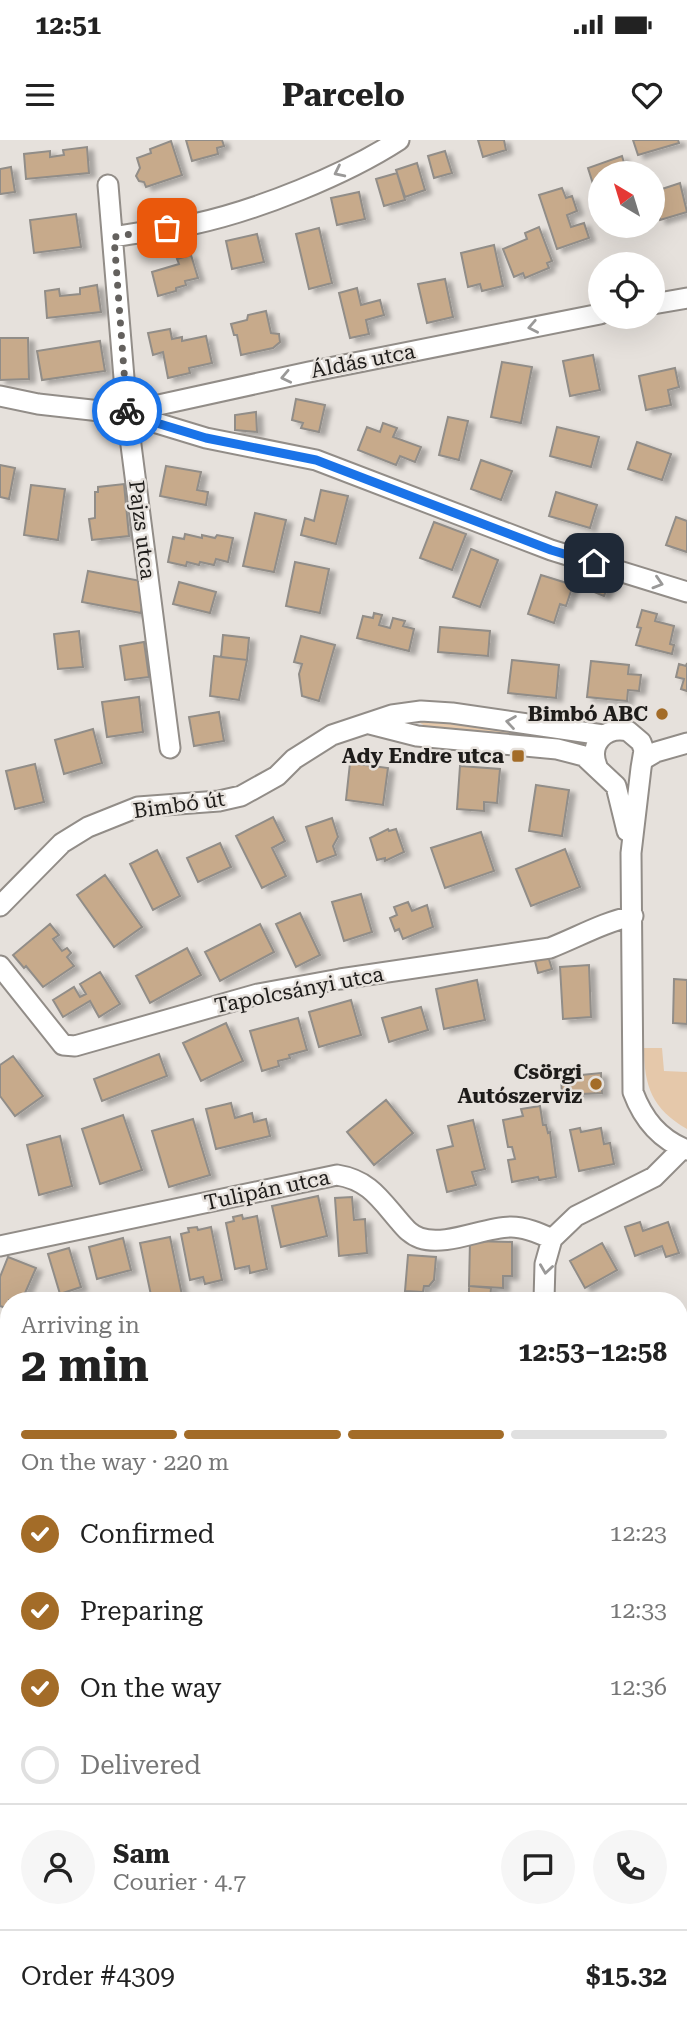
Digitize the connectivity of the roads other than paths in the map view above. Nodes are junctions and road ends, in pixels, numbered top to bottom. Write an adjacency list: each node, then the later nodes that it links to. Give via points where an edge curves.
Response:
1 (399, 140): 3 (street, one-way to 3, via 330,177 241,211)
2 (108, 186): 3 (street, Pajzs utca)
3 (114, 237): 8 (street, Pajzs utca)
4 (687, 298): 5 (street)
5 (665, 302)
6 (588, 316): 8 (street, Áldás utca, one-way to 8, via 283,377)
7 (0, 396): 8 (street)
8 (127, 414): 9 (street, one-way to 9, via 206,438 316,460 551,550); 13 (street, Pajzs utca)
9 (687, 592)
10 (370, 724): 11 (street, Bimbó út, one-way to 10, via 421,711); 15 (street, via 417,736 558,750 584,756); 17 (street, Bimbó út, via 313,745 277,776 241,796 138,807 88,828 62,843)
11 (603, 735): 14 (street, Bimbó út, via 628,731); 15 (street, via 595,749)
12 (687, 742): 14 (street)
13 (170, 748)
14 (642, 756): 15 (street, via 628,777 620,779); 16 (street)
15 (602, 771): 16 (street, via 620,795)
16 (631, 853): 18 (street)
17 (0, 906)
18 (633, 916): 19 (street, Tapolcsányi utca, via 608,921 550,948 258,994 75,1046 63,1045); 20 (street, via 633,1091 653,1127)
19 (0, 966)
20 (685, 1150): 21 (street, via 654,1177 576,1216)
21 (552, 1238): 22 (street, Tulipán utca, via 509,1227 435,1241 421,1238 410,1233 368,1185 337,1175); 23 (street, one-way to 23)
22 (0, 1246)
23 (544, 1292)

